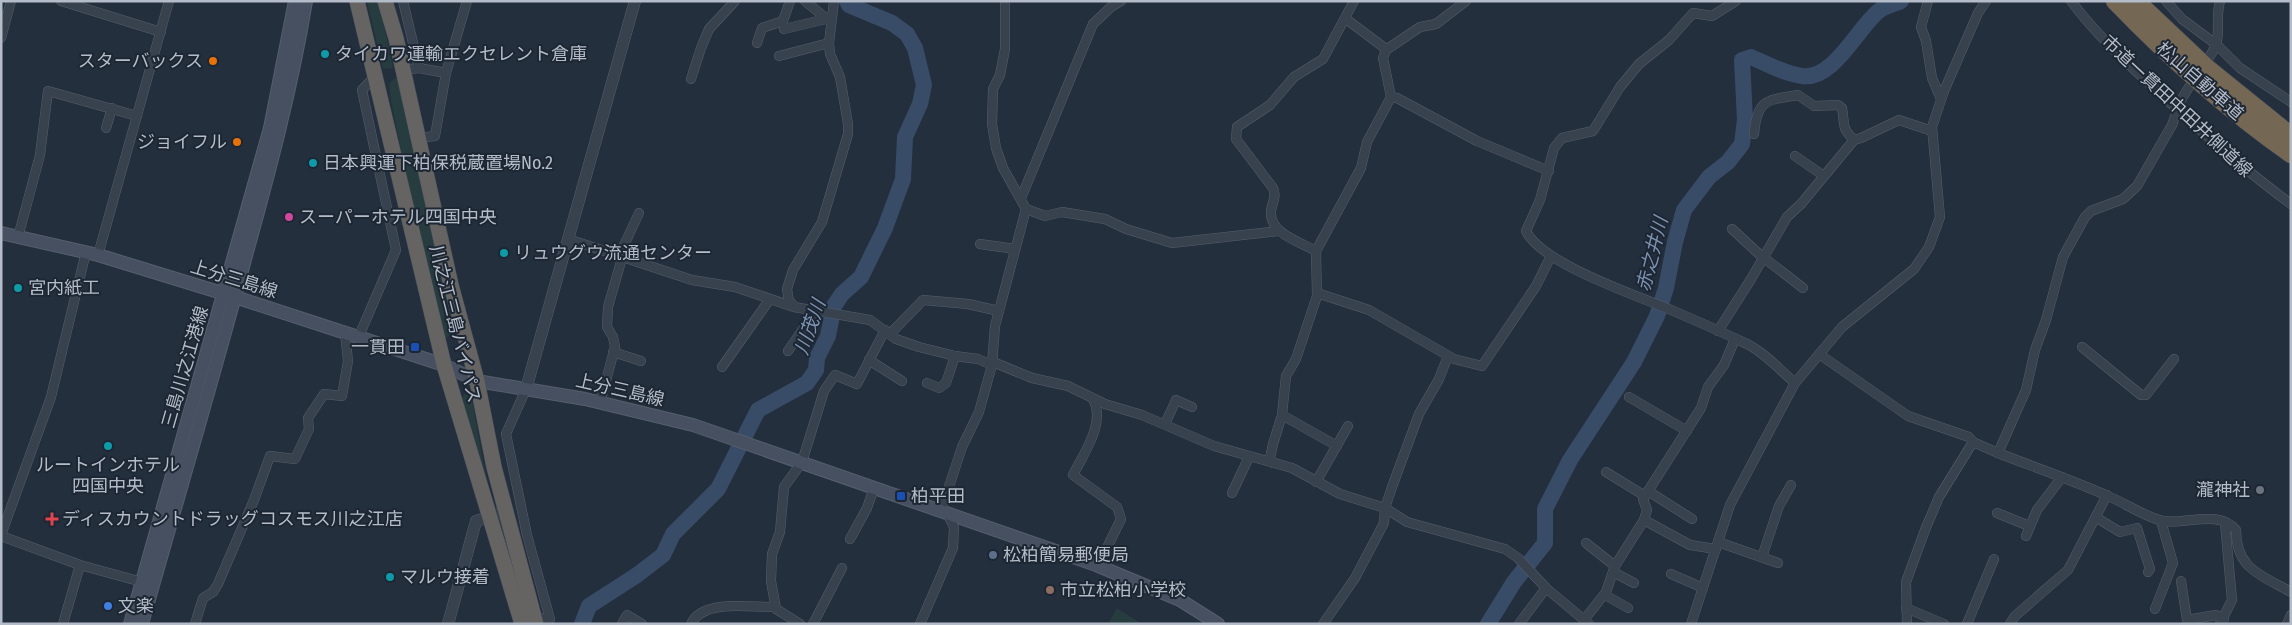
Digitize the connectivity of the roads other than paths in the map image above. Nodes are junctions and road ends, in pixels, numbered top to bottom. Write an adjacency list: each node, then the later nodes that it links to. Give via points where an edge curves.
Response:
1 (11, 1): 32 (street)
2 (61, 1): 31 (street)
3 (169, 1): 31 (street)
4 (295, 1): 79 (main road, 三島川之江港線, via 274,112)
5 (306, 1): 79 (main road, 三島川之江港線, via 297,58 279,134)
6 (351, 1): 42 (highway)
7 (357, 1): 42 (highway, 川之江三島バイパス)
8 (385, 1): 40 (highway, 川之江三島バイパス)
9 (403, 1): 39 (street)
10 (467, 1): 41 (street)
11 (635, 1): 69 (street)
12 (735, 1): 43 (street, via 710,29)
13 (790, 1): 33 (street, via 783,21 762,28)
14 (805, 1): 29 (street)
15 (834, 1): 29 (street)
16 (1005, 1): 61 (street, via 1005,49 1000,76 993,89 992,124 996,148 1012,187)
17 (1121, 1): 61 (street, via 1093,24)
18 (1354, 1): 28 (street)
19 (1466, 1): 36 (street, via 1436,24 1420,27)
20 (1736, 1): 59 (street, via 1712,16 1696,12 1687,18 1669,40 1639,64 1620,87 1593,131 1562,138 1554,148)
21 (1928, 1): 46 (street, via 1920,27 1926,41 1932,78)
22 (1986, 1): 46 (street)
23 (2070, 1): 49 (street, 市道一貫田中田井側道線, via 2112,48)
24 (2115, 1): 57 (highway, 松山自動車道, via 2193,76)
25 (2136, 1): 54 (highway, 松山自動車道, via 2208,69)
26 (2166, 1): 35 (street, via 2182,19)
27 (2220, 1): 35 (street, via 2216,15 2219,29)
28 (1346, 19): 36 (street); 66 (street, via 1323,59 1294,77 1270,105 1236,130 1236,139 1274,188 1272,216)
29 (829, 21): 30 (street); 34 (street)
30 (784, 30)
31 (162, 32): 50 (street)
32 (1, 38)
33 (757, 43)
34 (829, 43): 37 (street); 81 (street, via 840,77 848,134 822,222 793,270 787,289 787,296)
35 (2217, 45): 38 (street); 47 (street, via 2240,68)
36 (1386, 49): 45 (street, via 1383,58)
37 (779, 56)
38 (2210, 56)
39 (420, 68): 40 (street); 41 (street)
40 (403, 70): 55 (highway, 川之江三島バイパス)
41 (446, 73): 55 (street, via 435,136)
42 (376, 74): 87 (street, via 362,90 396,250); 99 (highway, 川之江三島バイパス)
43 (690, 79)
44 (2189, 87): 49 (street)
45 (1391, 97): 59 (street, via 1477,141); 72 (street, via 1367,142 1361,168)
46 (1941, 99): 52 (street)
47 (2291, 102)
48 (112, 108): 50 (street); 51 (street); 68 (street, via 48,91 40,155)
49 (2178, 110): 62 (street, 市道一貫田中田井側道線, via 2246,171); 116 (street, via 2137,186 2123,198 2091,211 2063,257 2026,390)
50 (137, 116): 73 (street)
51 (106, 128)
52 (1932, 131): 56 (street, via 1899,120); 92 (street, via 1940,218 1929,248 1914,269 1842,327)
53 (1754, 134): 56 (street, via 1759,109 1769,100 1798,95 1814,106 1838,105 1842,108 1843,126)
54 (2291, 136)
55 (419, 138): 101 (highway, 川之江三島バイパス, via 450,285)
56 (1854, 140): 60 (street)
57 (2291, 154)
58 (1796, 156): 60 (street)
59 (1549, 171): 74 (street, via 1526,231 1531,241)
60 (1824, 176): 76 (street, via 1787,217)
61 (1021, 198): 63 (street)
62 (2291, 204)
63 (1026, 209): 66 (street, via 1046,216 1062,212 1105,219 1172,243); 71 (street)
64 (639, 213): 75 (street)
65 (1732, 229): 76 (street)
66 (1279, 231): 72 (street)
67 (1, 233): 68 (main road, 上分三島線)
68 (18, 237): 73 (main road, 上分三島線)
69 (568, 239): 75 (street); 105 (street)
70 (980, 244): 71 (street)
71 (1015, 249): 83 (street)
72 (1316, 250): 78 (street)
73 (92, 254): 79 (main road, 上分三島線); 139 (street, via 51,396)
74 (1551, 256): 84 (street, via 1597,281); 94 (street, via 1536,286 1482,366)
75 (620, 257): 80 (street, via 692,280 735,287); 91 (street, via 608,307 607,327 613,337)
76 (1764, 257): 77 (street); 84 (street)
77 (1803, 288)
78 (1317, 294): 94 (street, via 1369,310); 110 (street, via 1296,359 1286,376)
79 (230, 295): 86 (main road, 上分三島線); 154 (main road, 三島川之江港線); 170 (main road, 三島川之江港線)
80 (770, 299): 81 (street); 100 (street)
81 (794, 306): 82 (street)
82 (816, 310): 85 (street, via 870,320); 90 (street)
83 (1000, 311): 85 (street, via 923,300); 98 (street, via 995,326)
84 (1718, 331): 88 (street)
85 (887, 332): 93 (street, via 919,347); 96 (street)
86 (345, 333): 87 (main road, 上分三島線); 171 (street, via 348,361 342,396 324,394 308,418 310,429 295,458 270,456 218,584 213,592 202,598)
87 (360, 336): 99 (main road, 上分三島線)
88 (1735, 339): 104 (street, via 1757,350); 113 (street, via 1724,365 1708,387 1702,408)
89 (2082, 347): 95 (street, via 2141,395 2146,394)
90 (788, 351)
91 (613, 352): 97 (street); 108 (street)
92 (1819, 354): 104 (street); 114 (street, via 1908,416)
93 (955, 356): 98 (street); 103 (street, via 946,383 939,388)
94 (1448, 356): 128 (street, via 1420,414)
95 (2174, 359)
96 (869, 360): 102 (street); 118 (street, via 857,384 835,375 831,379 824,391)
97 (641, 361)
98 (993, 363): 107 (street, via 1032,378 1068,386); 130 (street, via 979,412 962,447)
99 (444, 366): 101 (main road, 上分三島線); 132 (highway, 川之江三島バイパス)
100 (722, 367)
101 (478, 381): 105 (main road, 上分三島線); 129 (highway, 川之江三島バイパス)
102 (902, 381)
103 (927, 383)
104 (1795, 383): 143 (street, via 1730,505)
105 (526, 389): 108 (main road, 上分三島線); 165 (street, via 506,434 527,535)
106 (1629, 397): 113 (street)
107 (1093, 399): 111 (street); 148 (street, via 1097,406 1097,425 1073,475 1117,507 1121,519)
108 (600, 403): 118 (main road, 上分三島線, via 693,425)
109 (1192, 407): 111 (street, via 1176,400)
110 (1282, 415): 115 (street); 119 (street, via 1272,444)
111 (1165, 424): 117 (street, via 1214,446)
112 (1348, 426): 115 (street)
113 (1687, 431): 126 (street)
114 (1973, 442): 116 (street); 162 (street, via 1940,497 1925,530 1906,582)
115 (1336, 446): 122 (street)
116 (1998, 454): 121 (street)
117 (1249, 456): 119 (street); 125 (street)
118 (802, 462): 124 (main road, 上分三島線); 160 (street, via 784,487 780,532 772,554)
119 (1272, 463): 122 (street, via 1292,468)
120 (1606, 472): 126 (street)
121 (2062, 478): 127 (street); 138 (street)
122 (1316, 482): 128 (street, via 1340,494)
123 (1792, 485): 144 (street, via 1779,506)
124 (874, 488): 130 (main road, 上分三島線); 141 (street, via 868,508)
125 (1232, 493)
126 (1647, 494): 134 (street); 135 (street, via 1643,499)
127 (2107, 495): 133 (street); 136 (street)
128 (1385, 508): 156 (street, via 1407,522 1505,549); 180 (street, via 1384,523 1372,547)
129 (506, 512): 132 (street); 165 (highway, 川之江三島バイパス)
130 (944, 512): 148 (main road, 上分三島線); 178 (street, via 954,527 954,548)
131 (1997, 513): 138 (street)
132 (489, 517): 165 (highway, 川之江三島バイパス); 172 (street, via 476,521)
133 (2097, 518): 151 (street, via 2120,532 2137,528 2150,568); 186 (street, via 2068,570 2020,611)
134 (1692, 519)
135 (1644, 520): 143 (street, via 1690,546); 150 (street)
136 (2161, 520): 137 (street); 163 (street, via 2173,563)
137 (2226, 523): 158 (street, via 2236,530 2236,545 2250,569); 166 (street, via 2232,600)
138 (2029, 526): 140 (street)
139 (1, 536): 147 (street)
140 (2026, 536)
141 (850, 539)
142 (1586, 543): 150 (street)
143 (1717, 545): 144 (street); 157 (street)
144 (1762, 557): 146 (street)
145 (1994, 559): 185 (street)
146 (1778, 563)
147 (80, 565): 154 (street); 168 (street)
148 (1098, 566): 179 (main road, 上分三島線, via 1180,600)
149 (842, 568): 177 (street)
150 (1614, 569): 155 (street); 159 (street)
151 (2148, 572)
152 (1670, 574): 157 (street)
153 (2181, 581): 166 (street, via 2187,620 2216,615)
154 (142, 582): 169 (main road, 三島川之江港線)
155 (1634, 583)
156 (1546, 588): 167 (street); 181 (street)
157 (1703, 588): 182 (street)
158 (2291, 592)
159 (1604, 595): 161 (street); 167 (street)
160 (775, 608): 175 (street, via 719,607 705,612); 176 (street)
161 (1628, 608)
162 (1906, 608): 183 (street); 184 (street)
163 (2154, 609)
164 (2291, 615): 187 (street)
165 (539, 621)
166 (2222, 621)
167 (1587, 622)
168 (63, 624)
169 (130, 624)
170 (142, 624)
171 (195, 624)
172 (448, 624)
173 (622, 624): 174 (street, via 627,615)
174 (642, 624)
175 (691, 624)
176 (800, 624)
177 (813, 624)
178 (920, 624)
179 (1218, 624)
180 (1323, 624)
181 (1519, 624)
182 (1691, 624)
183 (1907, 624)
184 (1944, 624)
185 (1967, 624)
186 (2010, 624)
187 (2288, 624)

